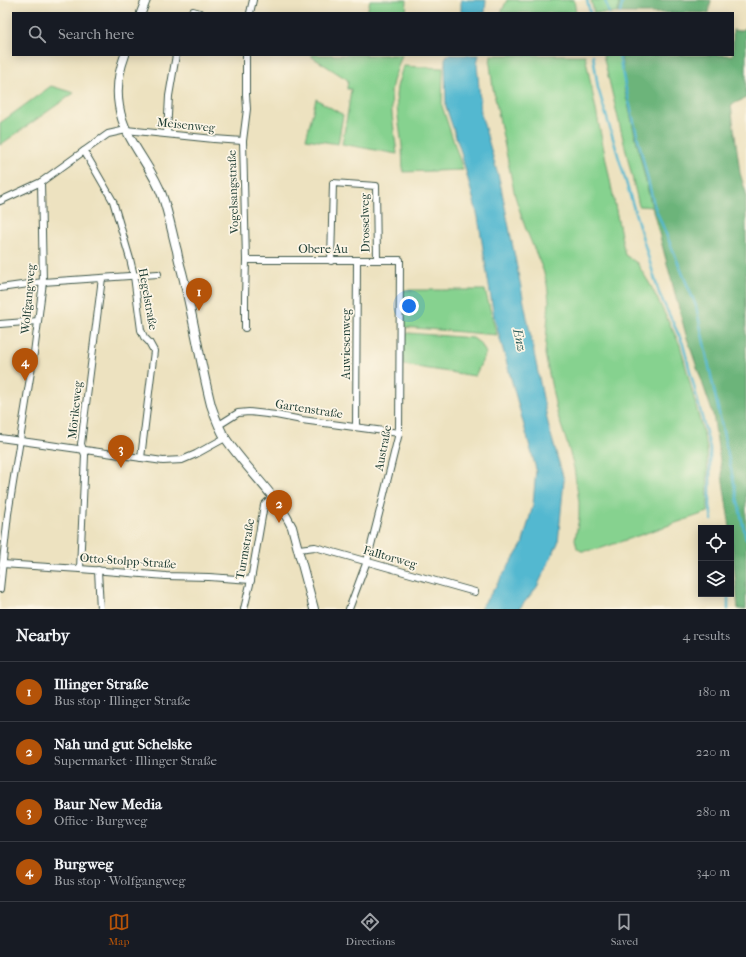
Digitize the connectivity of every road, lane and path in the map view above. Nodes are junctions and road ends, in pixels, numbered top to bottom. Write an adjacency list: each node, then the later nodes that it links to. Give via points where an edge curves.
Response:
1 (146, 0): 3 (street)
2 (253, 0): 4 (street)
3 (141, 12)
4 (250, 12)
5 (125, 56): 8 (street, via 118,92)
6 (176, 56): 9 (street)
7 (246, 56): 10 (street, Vogelsangstraße, via 247,110)
8 (126, 130): 9 (street, Meisenweg); 11 (street, via 108,134); 27 (street, via 162,194 206,386)
9 (167, 134): 10 (street, Meisenweg)
10 (243, 141): 14 (street, Vogelsangstraße)
11 (84, 151): 12 (street); 20 (street, Hegelstraße, via 113,201)
12 (41, 182): 13 (street); 22 (street, Wolfgangweg)
13 (0, 202)
14 (246, 260): 17 (street, Obere Au); 26 (street, Vogelsangstraße)
15 (377, 260): 16 (street, Obere Au); 17 (street, Drosselweg, via 376,186 333,183); 18 (street, Obere Au)
16 (400, 260): 29 (street, Austraße)
17 (331, 261): 18 (street, Obere Au)
18 (357, 261): 28 (street, Auwiesenweg)
19 (158, 274): 20 (street)
20 (134, 276): 21 (street); 34 (street, Hegelstraße, via 141,330 154,351)
21 (102, 278): 22 (street); 33 (street, Mörikeweg, via 81,444)
22 (43, 282): 23 (street); 24 (street, Wolfgangweg)
23 (0, 288)
24 (38, 321): 25 (street); 32 (street, Wolfgangweg)
25 (0, 324)
26 (245, 328)
27 (219, 425): 28 (street, Gartenstraße, via 238,413 249,412); 31 (street)
28 (356, 427): 29 (street, Gartenstraße)
29 (399, 434): 37 (street, Austraße)
30 (0, 438): 32 (street)
31 (226, 438): 34 (street, via 182,460); 35 (street)
32 (19, 441): 33 (street); 38 (street, Wolfgangweg)
33 (83, 450): 34 (street); 39 (street, Mörikeweg, via 85,455)
34 (141, 458)
35 (273, 497): 36 (street, via 287,516); 41 (street, Turmstraße, via 264,505)
36 (299, 550): 37 (street, Falltorweg, via 315,547); 46 (street)
37 (367, 561): 43 (street, Falltorweg); 47 (street, Austraße)
38 (2, 564): 39 (street, Otto-Stolpp-Straße); 42 (street, Wolfgangweg)
39 (80, 569): 40 (street, Otto-Stolpp-Straße)
40 (98, 570): 41 (street, Otto-Stolpp-Straße); 44 (street)
41 (251, 580): 45 (street, Turmstraße)
42 (0, 589)
43 (476, 592)
44 (100, 609)
45 (244, 609)
46 (314, 609)
47 (348, 609)

